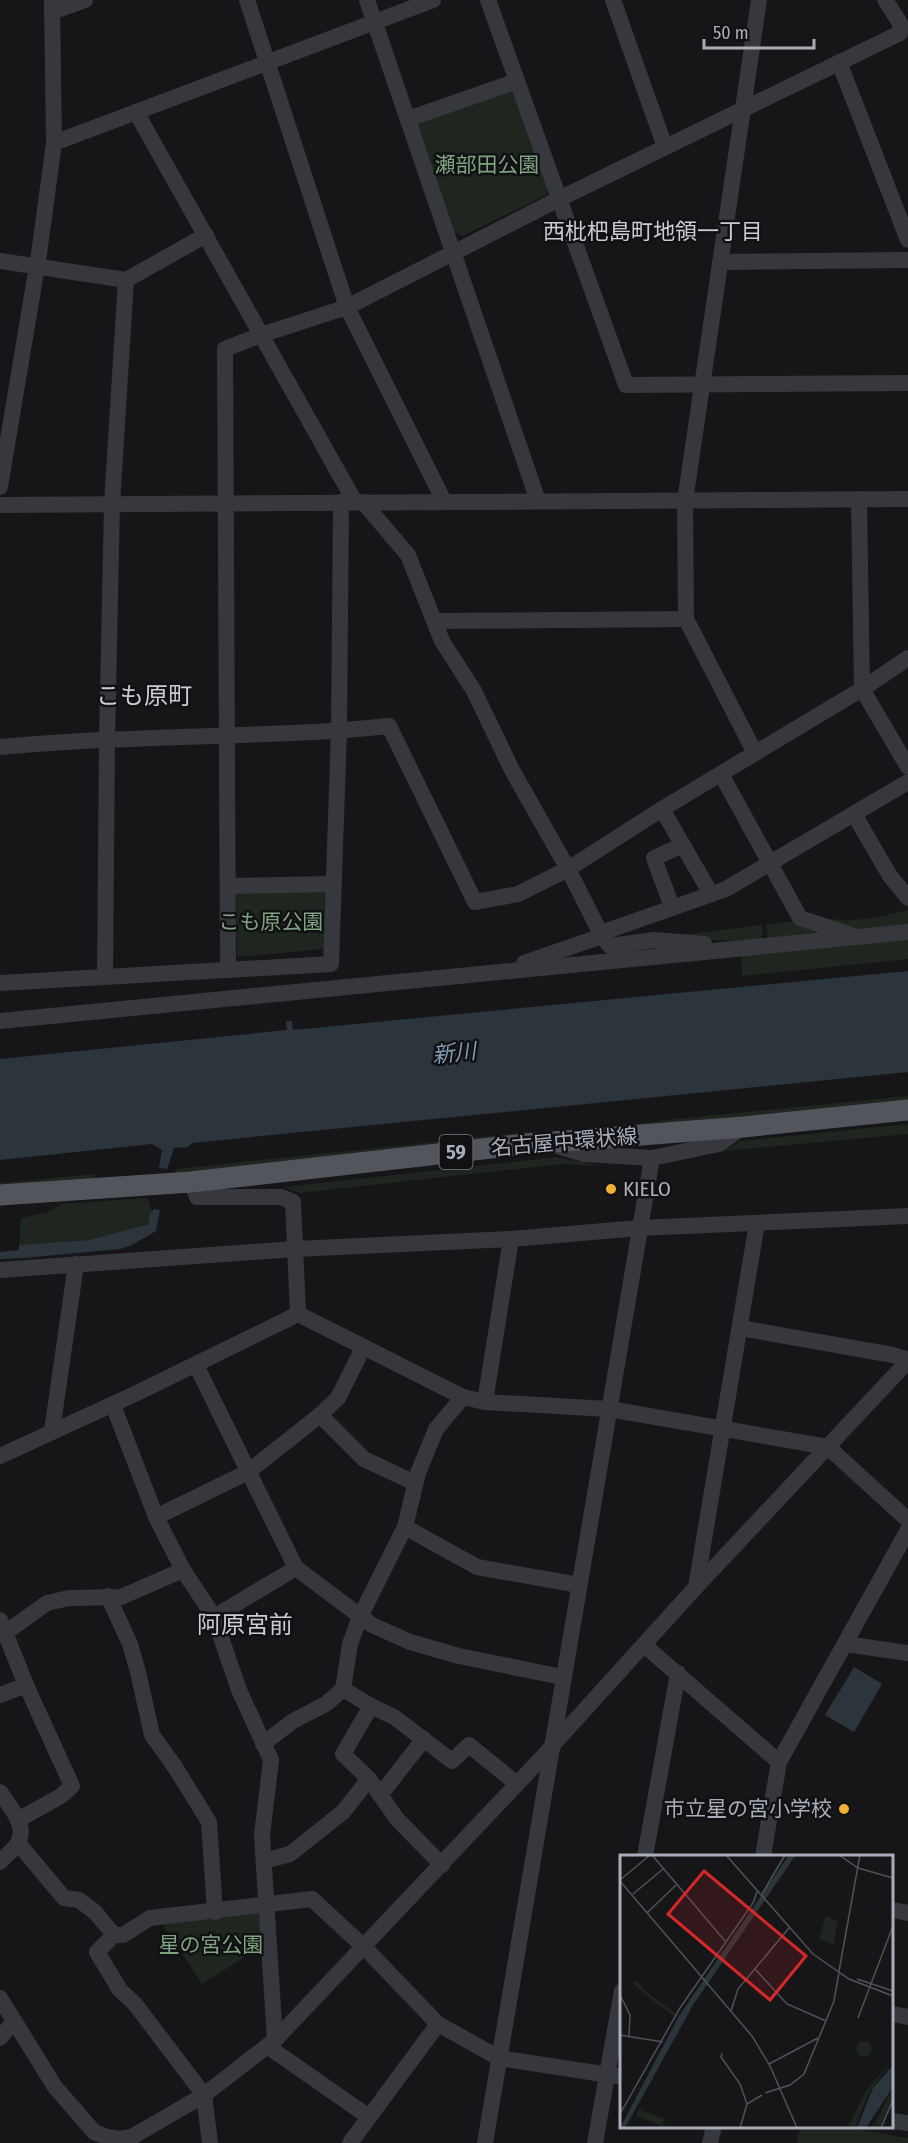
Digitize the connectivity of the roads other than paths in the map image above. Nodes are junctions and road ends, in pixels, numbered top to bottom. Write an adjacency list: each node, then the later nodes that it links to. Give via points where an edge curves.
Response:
1 (85, 0): 9 (street)
2 (247, 0): 11 (street)
3 (367, 0): 10 (street)
4 (433, 0): 10 (street)
5 (488, 0): 13 (street)
6 (613, 0): 18 (street)
7 (759, 0): 14 (street)
8 (885, 0): 12 (street, via 900,23 900,33)
9 (52, 6): 17 (street)
10 (375, 22): 11 (street); 16 (street)
11 (267, 62): 15 (street); 28 (street)
12 (839, 62): 14 (street); 21 (street)
13 (517, 81): 16 (street); 19 (street)
14 (742, 110): 18 (street); 25 (street)
15 (136, 112): 17 (street); 20 (street)
16 (408, 119): 22 (street)
17 (54, 143): 26 (street)
18 (665, 147): 19 (street)
19 (559, 199): 22 (street); 31 (street, via 626,386)
20 (206, 235): 27 (street); 29 (street)
21 (908, 240)
22 (453, 252): 28 (street); 36 (street)
23 (908, 260): 25 (street)
24 (0, 261): 26 (street)
25 (720, 262): 31 (street)
26 (37, 267): 27 (street); 32 (street)
27 (126, 280): 40 (street)
28 (347, 307): 29 (street); 35 (street)
29 (261, 335): 38 (street); 39 (street, via 225,349)
30 (908, 383): 31 (street)
31 (702, 385): 37 (street)
32 (0, 487)
33 (859, 499): 34 (street); 37 (street); 45 (street)
34 (908, 499)
35 (444, 501): 36 (street); 38 (street)
36 (538, 501): 37 (street)
37 (685, 501): 42 (street)
38 (353, 502): 39 (street); 43 (street, via 408,555); 46 (street)
39 (227, 503): 40 (street); 47 (street)
40 (112, 504): 41 (street); 48 (street)
41 (0, 505)
42 (686, 619): 43 (street); 50 (street)
43 (434, 621): 58 (street)
44 (908, 658): 45 (street)
45 (862, 689): 50 (street); 51 (street)
46 (339, 731): 47 (street); 58 (street, via 389,726 475,902 518,894); 59 (street)
47 (227, 737): 48 (street); 60 (street)
48 (106, 740): 49 (street); 70 (street)
49 (0, 747)
50 (756, 753): 52 (street)
51 (908, 767)
52 (721, 774): 54 (street); 57 (street)
53 (908, 782): 55 (street)
54 (662, 809): 56 (street); 58 (street)
55 (854, 814): 57 (street); 62 (street, via 890,876)
56 (683, 845): 61 (street); 63 (street, via 654,858)
57 (771, 864): 61 (street); 66 (street, via 800,918)
58 (568, 869): 65 (street)
59 (334, 884): 60 (street); 68 (street, via 331,964)
60 (228, 886): 68 (street)
61 (711, 894): 63 (street)
62 (908, 897)
63 (672, 907): 65 (street)
64 (908, 932): 66 (street)
65 (602, 934): 67 (street, via 610,946 654,940); 69 (street)
66 (857, 937): 67 (street)
67 (753, 947): 69 (street)
68 (228, 970): 70 (street)
69 (494, 972): 72 (street)
70 (105, 976): 71 (street)
71 (0, 983)
72 (0, 1021)
73 (908, 1110): 74 (main road, 名古屋中環状線 / 59)
74 (743, 1127): 75 (main road, 名古屋中環状線 / 59); 76 (street, via 719,1144)
75 (545, 1142): 76 (street, via 584,1154); 77 (main road, 名古屋中環状線 / 59)
76 (652, 1158): 81 (street)
77 (190, 1182): 78 (main road, 名古屋中環状線 / 59); 83 (street, via 197,1197 281,1197 293,1202)
78 (2, 1196)
79 (908, 1216): 80 (street)
80 (757, 1223): 81 (street); 87 (street)
81 (639, 1228): 82 (street); 94 (street)
82 (511, 1239): 83 (street); 92 (street)
83 (295, 1249): 84 (street); 86 (street)
84 (76, 1264): 85 (street); 97 (street)
85 (0, 1270)
86 (298, 1314): 88 (street); 90 (street)
87 (740, 1328): 89 (street); 96 (street)
88 (363, 1348): 91 (street); 95 (street, via 338,1398)
89 (908, 1360): 98 (street)
90 (196, 1365): 93 (street); 100 (street)
91 (463, 1397): 92 (street); 101 (street, via 436,1429)
92 (484, 1402): 94 (street)
93 (113, 1405): 97 (street); 102 (street)
94 (609, 1409): 96 (street); 108 (street)
95 (320, 1414): 100 (street); 101 (street, via 364,1459)
96 (723, 1428): 98 (street); 109 (street)
97 (52, 1431): 99 (street)
98 (828, 1447): 103 (street); 109 (street)
99 (0, 1456)
100 (248, 1472): 102 (street); 106 (street)
101 (416, 1483): 104 (street)
102 (156, 1517): 107 (street)
103 (908, 1520)
104 (405, 1527): 108 (street, via 477,1567); 112 (street)
105 (908, 1530): 114 (street)
106 (296, 1568): 111 (street); 112 (street)
107 (183, 1570): 110 (street, via 121,1597); 111 (street)
108 (579, 1585): 118 (street)
109 (696, 1587): 115 (street)
110 (108, 1596): 113 (street, via 47,1603); 140 (street, via 130,1644 152,1735 208,1822)
111 (214, 1617): 124 (street)
112 (360, 1617): 118 (street, via 410,1642); 120 (street, via 350,1644)
113 (3, 1627): 119 (street)
114 (845, 1644): 116 (street); 126 (street)
115 (644, 1645): 117 (street); 125 (street)
116 (908, 1653)
117 (678, 1673): 126 (street); 133 (street)
118 (562, 1677): 125 (street)
119 (26, 1684): 121 (street); 131 (street, via 72,1786)
120 (343, 1689): 122 (street); 124 (street)
121 (0, 1695)
122 (371, 1706): 123 (street); 127 (street, via 343,1754)
123 (424, 1739): 128 (street, via 452,1761 469,1744); 130 (street)
124 (263, 1744): 135 (street, via 271,1760 262,1835)
125 (551, 1748): 128 (street); 152 (street)
126 (779, 1762): 134 (street)
127 (369, 1779): 130 (street); 135 (street, via 344,1812 291,1854)
128 (517, 1784): 137 (street)
129 (0, 1791): 131 (street)
130 (380, 1795): 137 (street, via 397,1819)
131 (18, 1820): 132 (street)
132 (18, 1843): 136 (street); 142 (street, via 64,1898 79,1900)
133 (645, 1855)
134 (763, 1855)
135 (264, 1861): 138 (street)
136 (0, 1862)
137 (442, 1865): 143 (street)
138 (267, 1904): 140 (street); 143 (street, via 312,1899); 151 (street)
139 (893, 1910): 141 (street)
140 (215, 1912): 142 (street, via 150,1918 123,1935)
141 (908, 1913)
142 (114, 1935): 154 (street, via 97,1952 120,1990)
143 (364, 1947): 149 (street); 151 (street)
144 (0, 1998): 148 (street)
145 (620, 2003): 153 (street)
146 (893, 2014): 147 (street)
147 (908, 2017)
148 (14, 2021): 150 (street); 159 (street, via 55,2086 94,2132)
149 (438, 2024): 152 (street); 155 (street)
150 (0, 2038)
151 (271, 2043): 154 (street); 155 (street)
152 (499, 2058): 153 (street); 162 (street)
153 (614, 2076): 163 (street)
154 (204, 2095): 159 (street); 160 (street)
155 (369, 2117): 161 (street)
156 (893, 2121): 157 (street)
157 (908, 2123)
158 (714, 2128): 164 (street)
159 (131, 2140)
160 (210, 2143)
161 (350, 2143)
162 (485, 2143)
163 (595, 2143)
164 (710, 2143)

